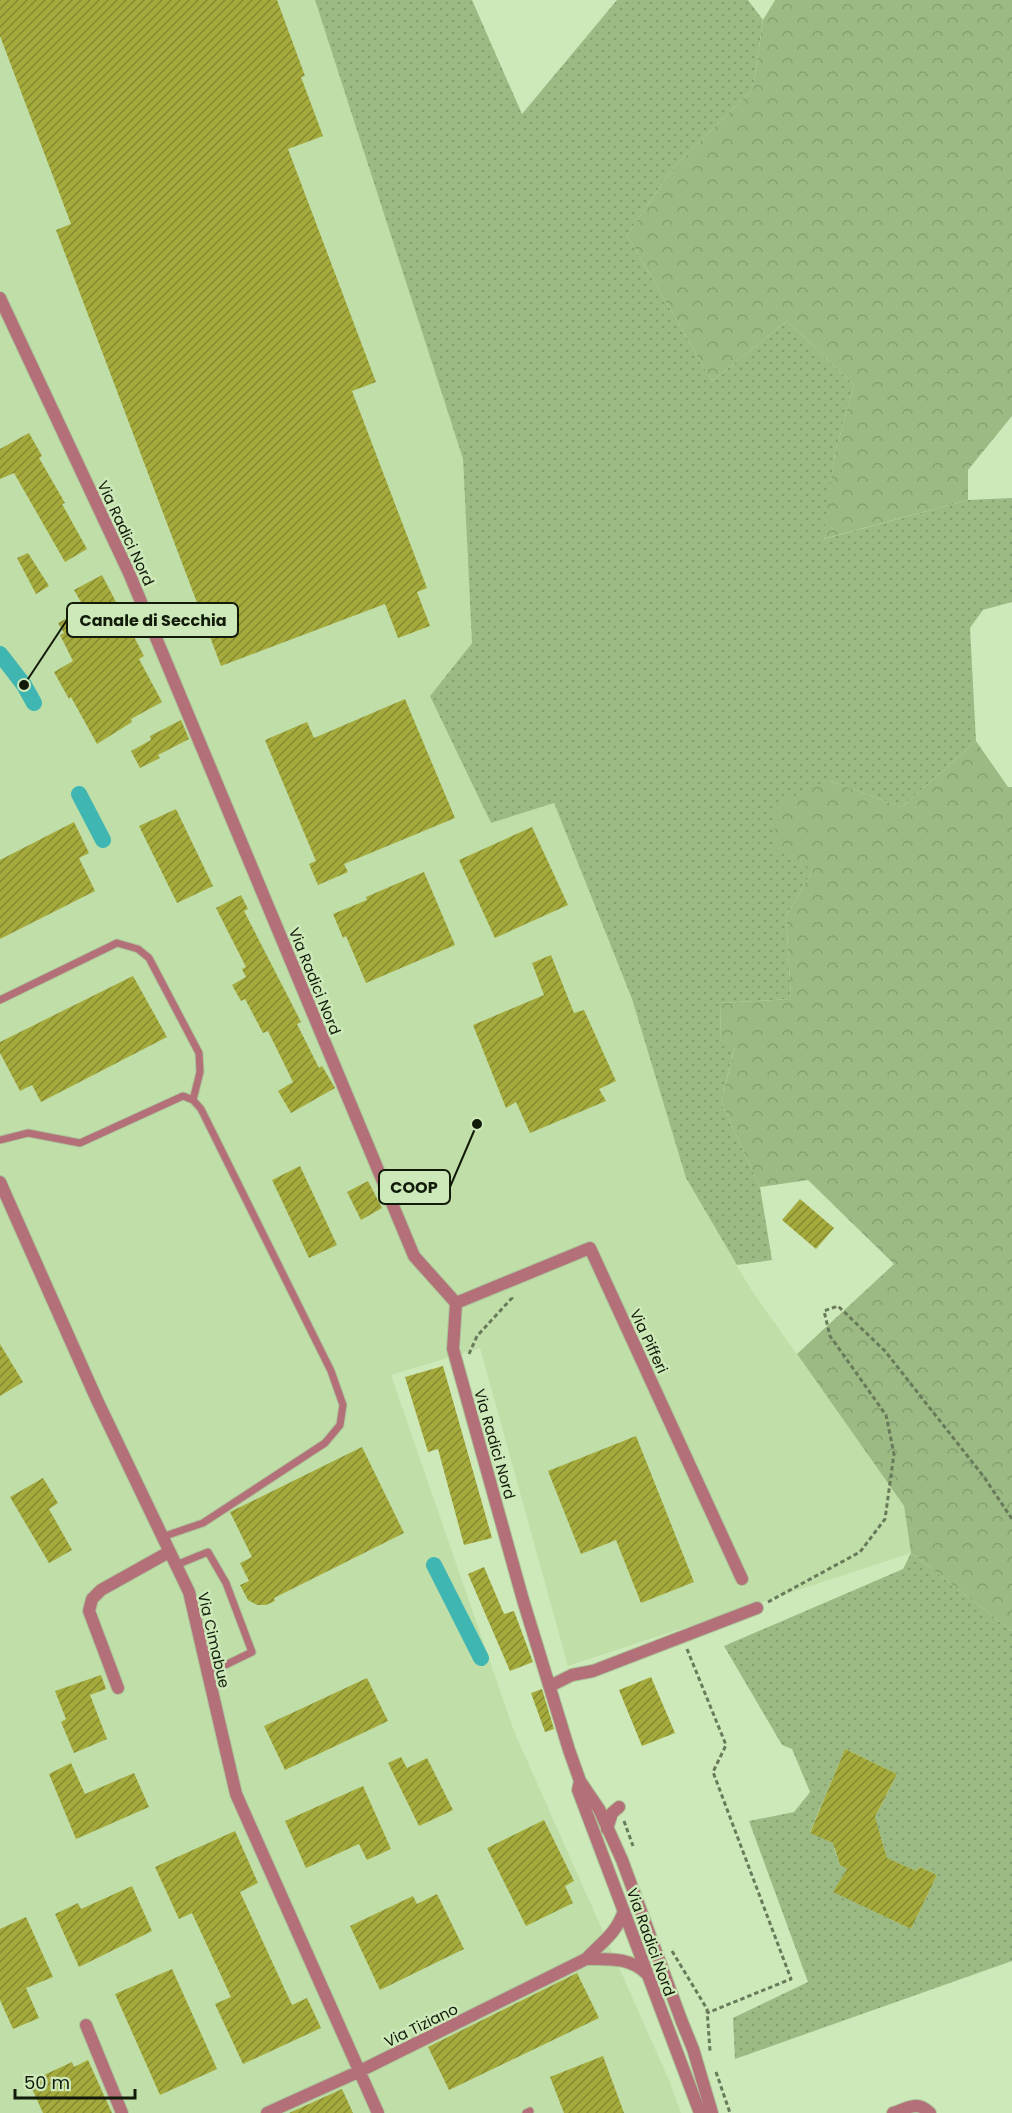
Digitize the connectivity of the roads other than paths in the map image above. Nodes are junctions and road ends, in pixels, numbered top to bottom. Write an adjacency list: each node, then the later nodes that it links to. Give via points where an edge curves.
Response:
1 (0, 298): 6 (street, Via Radici Nord, via 129,573 414,1256)
2 (0, 1000): 3 (lane, via 117,944 138,949 149,958 199,1053 200,1072)
3 (193, 1100): 4 (lane, via 183,1096 80,1143 28,1133); 7 (lane, via 201,1109 331,1371 343,1405 340,1425 315,1451 203,1523)
4 (0, 1140)
5 (0, 1182): 7 (street, Via Cimabue)
6 (456, 1304): 10 (street, Via Pifferi, via 590,1248); 13 (street, Via Radici Nord, via 453,1349)
7 (162, 1537): 8 (street, Via Cimabue)
8 (169, 1552): 9 (street, Via Cimabue); 14 (street, via 92,1599 89,1611)
9 (176, 1565): 12 (street, Via Cimabue, via 189,1592); 12 (lane, via 208,1552 226,1583 252,1652)
10 (742, 1579)
11 (757, 1608): 13 (street)
12 (207, 1674): 23 (street, Via Cimabue, via 236,1794)
13 (550, 1686): 15 (street, Via Radici Nord)
14 (118, 1688)
15 (580, 1781): 16 (street, Via Radici Nord); 18 (street, Via Radici Nord, via 578,1790)
16 (593, 1799): 17 (street, Via Radici Nord); 17 (street, via 619,1807)
17 (607, 1827): 18 (street); 28 (street, Via Radici Nord, via 693,2049)
18 (602, 1852): 19 (street, Via Radici Nord)
19 (624, 1911): 20 (street, via 607,1941); 21 (street, Via Radici Nord)
20 (586, 1959): 21 (street, via 626,1961); 23 (street, Via Tiziano)
21 (647, 1974): 27 (street, Via Radici Nord)
22 (86, 2025): 24 (street)
23 (360, 2071): 25 (street, Via Tiziano); 26 (street, Via Cimabue)
24 (122, 2113)
25 (267, 2113)
26 (378, 2113)
27 (700, 2113)
28 (712, 2113)
29 (893, 2113): 30 (street, via 916,2105)
30 (930, 2113)

